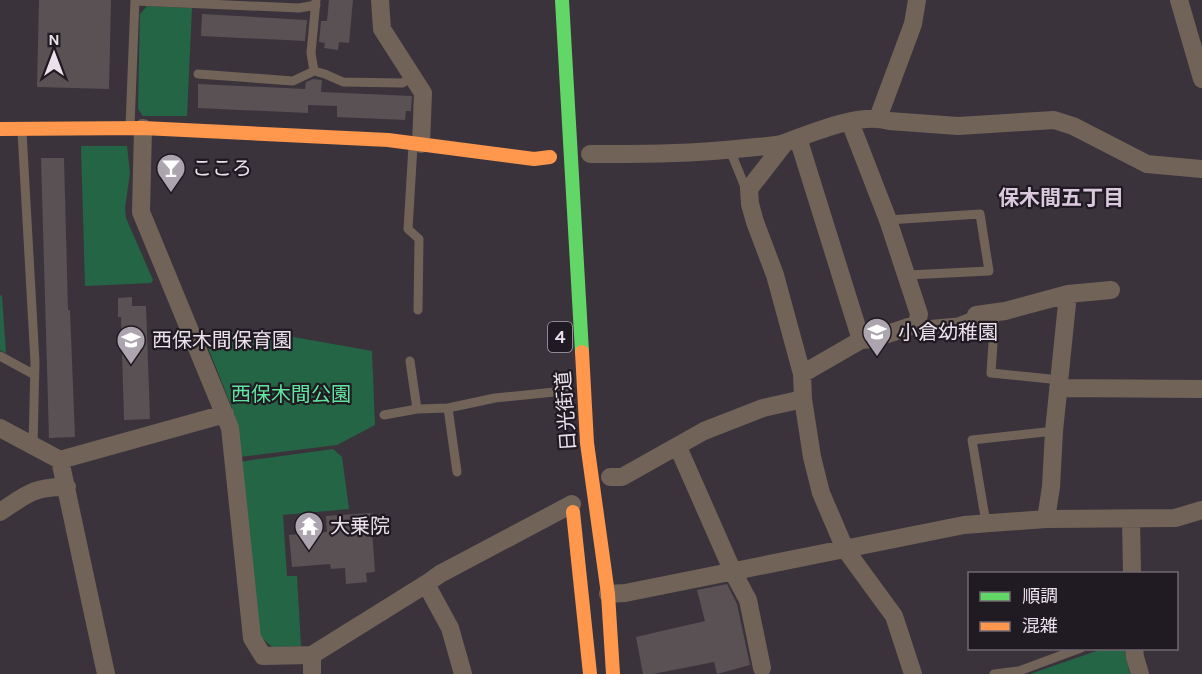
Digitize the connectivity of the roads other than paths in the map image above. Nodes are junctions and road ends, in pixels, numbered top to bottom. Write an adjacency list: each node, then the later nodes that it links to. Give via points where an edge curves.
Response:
1 (135, 0): 6 (lane, via 298,8); 13 (lane)
2 (380, 0): 9 (street, via 382,29)
3 (562, 0): 63 (main road, 日光街道 / 4, via 588,443)
4 (917, 0): 11 (street, via 913,24)
5 (1179, 0): 10 (street)
6 (316, 2): 7 (lane, via 311,53)
7 (314, 71): 8 (lane, via 292,81); 9 (lane, via 343,82 402,83)
8 (198, 74)
9 (413, 77): 17 (street, via 423,93)
10 (1202, 79)
11 (878, 118): 12 (street); 21 (street, via 958,126 1054,120 1147,164)
12 (850, 122): 16 (street); 23 (street)
13 (136, 128): 15 (main road); 17 (main road); 42 (street, via 141,212)
14 (0, 129): 15 (main road)
15 (22, 129): 34 (lane)
16 (791, 141): 18 (street); 22 (street, via 749,189); 31 (street)
17 (418, 144): 20 (main road, via 534,159); 27 (lane, via 408,229 419,239)
18 (730, 150): 19 (street); 22 (lane)
19 (590, 154)
20 (550, 157)
21 (1202, 169)
22 (750, 198): 35 (street)
23 (888, 220): 24 (street); 24 (lane, via 980,214 989,271)
24 (908, 275): 30 (street, via 919,314 917,324)
25 (1111, 290): 26 (street)
26 (1068, 294): 28 (street); 36 (street)
27 (418, 310)
28 (995, 313): 29 (street); 36 (lane, via 991,373)
29 (976, 315): 30 (lane, via 958,322)
30 (912, 326): 31 (street)
31 (861, 340): 35 (street)
32 (0, 356): 34 (lane)
33 (410, 361): 41 (lane)
34 (33, 374): 46 (lane)
35 (802, 374): 39 (street)
36 (1059, 384): 37 (street); 45 (street)
37 (1202, 389)
38 (564, 391): 40 (lane)
39 (803, 399): 47 (street, via 740,416); 59 (street, via 821,493)
40 (448, 408): 41 (lane); 49 (lane)
41 (417, 409): 43 (lane)
42 (225, 414): 48 (street); 66 (street, via 230,428 252,638 263,656)
43 (384, 415)
44 (0, 428): 46 (street)
45 (1054, 431): 56 (street); 58 (lane, via 972,440)
46 (33, 446): 48 (street)
47 (678, 447): 50 (street, via 622,477); 60 (street)
48 (60, 460): 51 (street)
49 (457, 472)
50 (610, 477)
51 (67, 487): 54 (street, via 47,486 28,493); 68 (street)
52 (572, 499): 62 (street); 71 (main road)
53 (1202, 510): 57 (street, via 1175,518)
54 (0, 512)
55 (611, 516): 63 (main road, 4)
56 (1046, 519): 57 (street); 58 (street)
57 (1131, 519): 61 (street)
58 (986, 523): 59 (street)
59 (845, 549): 60 (street); 73 (street, via 894,616)
60 (733, 572): 63 (street); 67 (street, via 748,600)
61 (1132, 572)
62 (426, 584): 66 (street); 70 (street, via 450,628)
63 (608, 594): 72 (main road, 日光街道 / 4)
64 (1076, 650): 74 (lane, via 1019,672)
65 (1134, 650): 75 (street)
66 (312, 655): 69 (street)
67 (758, 671)
68 (106, 674)
69 (312, 674)
70 (463, 674)
71 (590, 674)
72 (613, 674)
73 (913, 674)
74 (994, 674)
75 (1140, 674)

